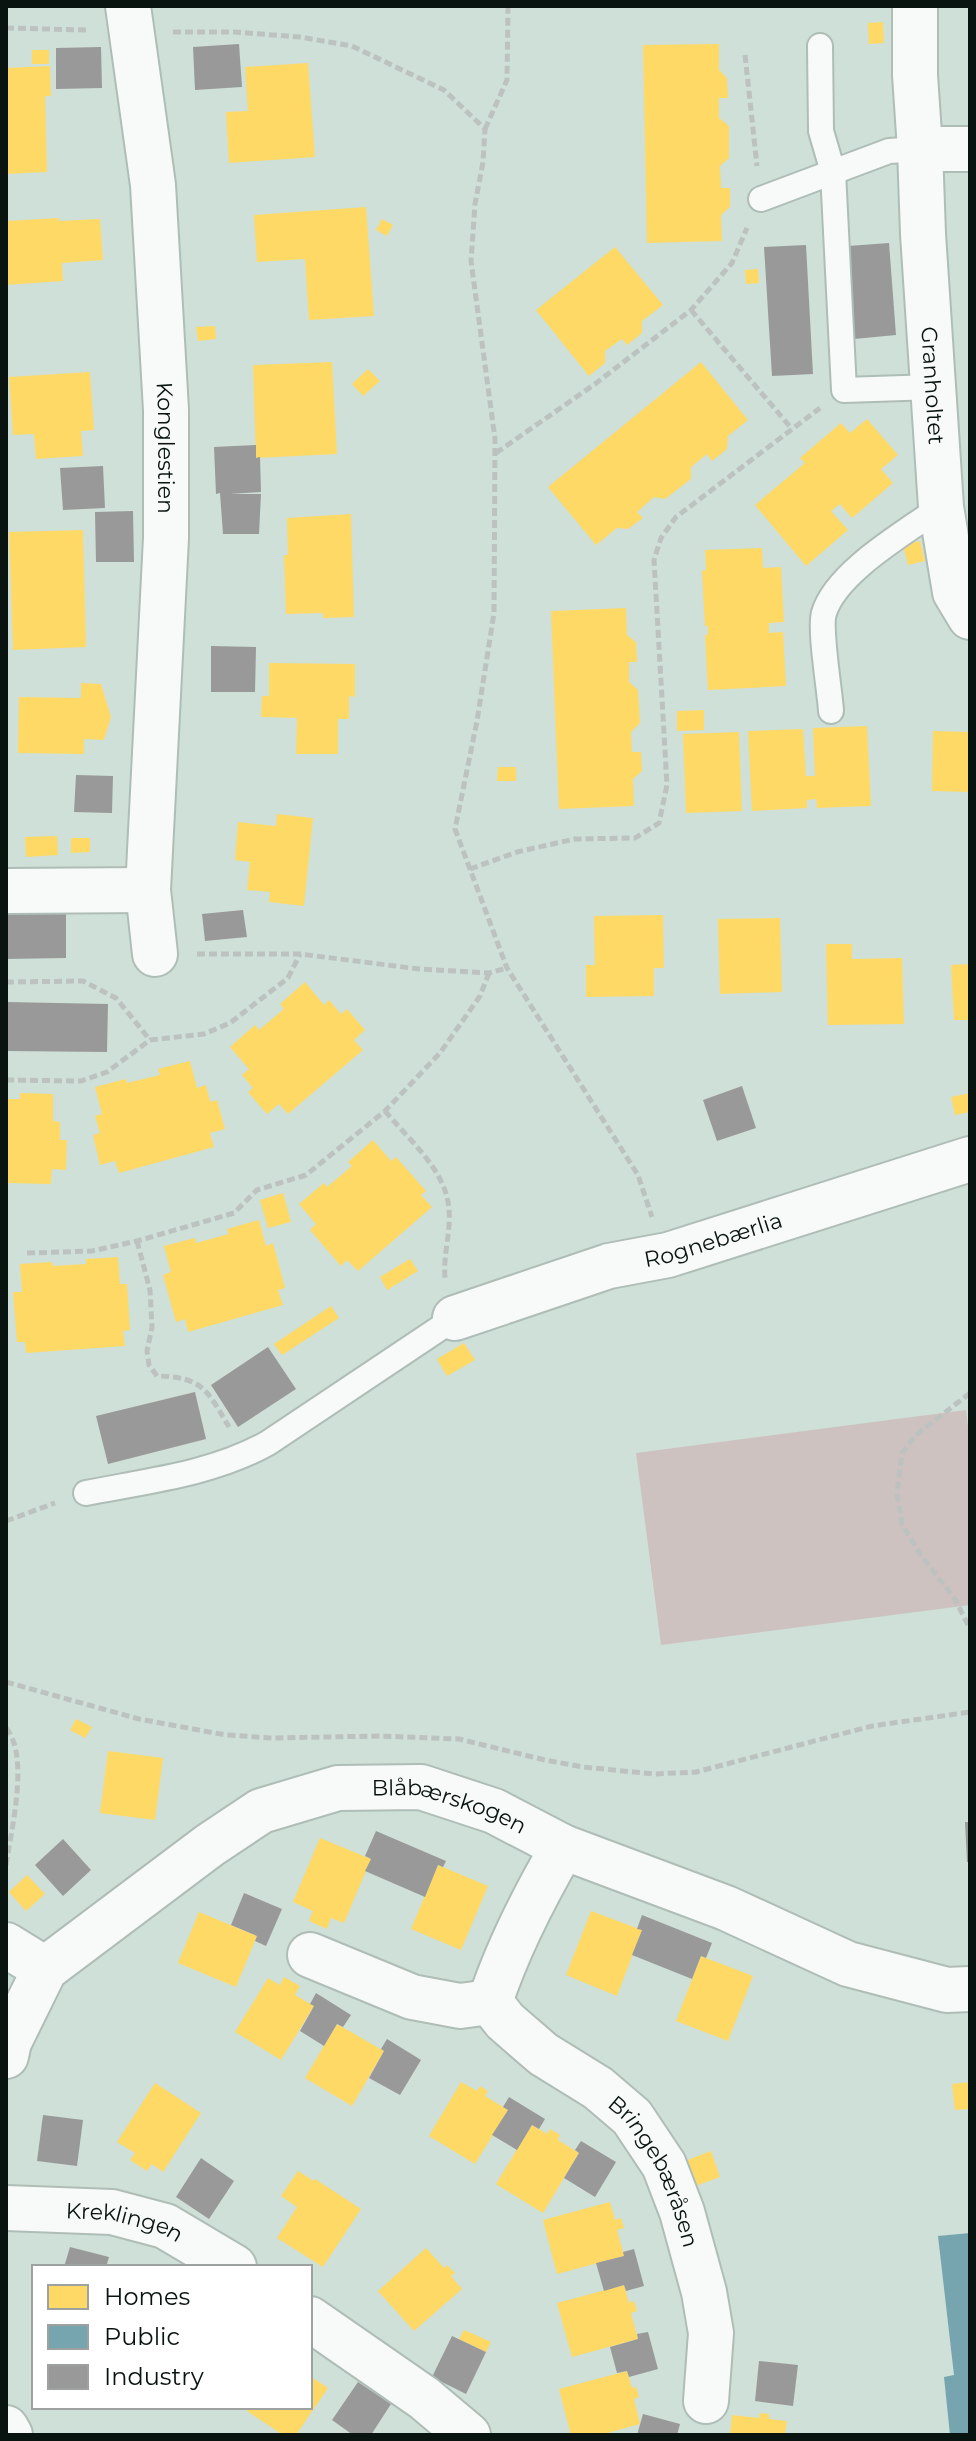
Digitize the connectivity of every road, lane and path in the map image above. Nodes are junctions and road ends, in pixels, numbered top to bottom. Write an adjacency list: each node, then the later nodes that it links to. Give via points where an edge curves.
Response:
1 (508, 6): 7 (path, via 507,80)
2 (915, 6): 8 (street, Granholtet)
3 (130, 19): 4 (path); 7 (path, via 352,46 444,90); 21 (street, Konglestien, via 153,185 166,410 166,538)
4 (6, 28)
5 (820, 46): 10 (lane, via 821,131)
6 (745, 55): 11 (path)
7 (485, 129): 16 (path, via 471,261)
8 (920, 149): 9 (street); 10 (lane, via 889,151); 13 (street, Granholtet)
9 (970, 149)
10 (833, 172): 11 (lane); 14 (lane)
11 (761, 199): 12 (path, via 732,263)
12 (691, 310): 15 (path); 16 (path)
13 (934, 387): 14 (lane); 17 (street, Granholtet)
14 (844, 390): 15 (path)
15 (792, 429): 20 (path, via 676,517 661,538 654,560 667,785 659,823 635,838 575,839)
16 (495, 453): 20 (path, via 494,613 455,829)
17 (941, 507): 18 (street, Granholtet, via 955,592); 19 (lane, via 848,574 832,593 823,616)
18 (970, 617)
19 (831, 711)
20 (470, 869): 25 (path)
21 (148, 890): 22 (street); 23 (street, Konglestien)
22 (6, 891)
23 (155, 954): 24 (path)
24 (300, 954): 26 (path); 28 (path, via 288,978 230,1023 204,1034)
25 (507, 968): 26 (path); 34 (path, via 638,1175)
26 (489, 973): 30 (path, via 480,996 440,1053)
27 (6, 982): 28 (path, via 83,981 116,998)
28 (150, 1040): 29 (path, via 107,1072 81,1081)
29 (6, 1080)
30 (385, 1111): 32 (path, via 306,1175 257,1190 234,1213); 35 (path, via 439,1175 447,1194 445,1285)
31 (970, 1159): 34 (street, Rognebærlia)
32 (137, 1241): 33 (path, via 92,1251); 37 (path, via 150,1290 149,1365 157,1376 177,1376 207,1390)
33 (27, 1253)
34 (668, 1255): 35 (street, Rognebærlia, via 609,1266)
35 (455, 1318): 37 (lane)
36 (970, 1393): 40 (path, via 916,1435 902,1453 897,1494 902,1524)
37 (246, 1456): 38 (lane)
38 (86, 1493): 39 (path)
39 (6, 1521)
40 (970, 1629)
41 (6, 1682): 42 (path, via 139,1719 226,1735 459,1739 583,1767 673,1775 872,1726)
42 (970, 1712)
43 (6, 1728): 45 (path, via 19,1760)
44 (563, 1847): 48 (street, Blåbærskogen, via 494,1811 421,1787 338,1788 261,1811); 49 (street, Blåbærskogen, via 726,1908 848,1964 947,1990); 50 (street, via 503,1962)
45 (6, 1866)
46 (6, 1945): 48 (street)
47 (310, 1955): 50 (street, via 412,1997 460,2006)
48 (45, 1969): 51 (street, Blåbærskogen)
49 (970, 1989)
50 (490, 2002): 55 (street, Bringebæråsen, via 543,2054 598,2088 632,2117 664,2165 682,2212 709,2319)
51 (6, 2056)
52 (6, 2208): 53 (street, Kreklingen, via 112,2212 165,2226)
53 (231, 2265)
54 (312, 2320): 58 (street)
55 (706, 2401)
56 (6, 2428): 57 (street)
57 (10, 2435)
58 (468, 2435)

